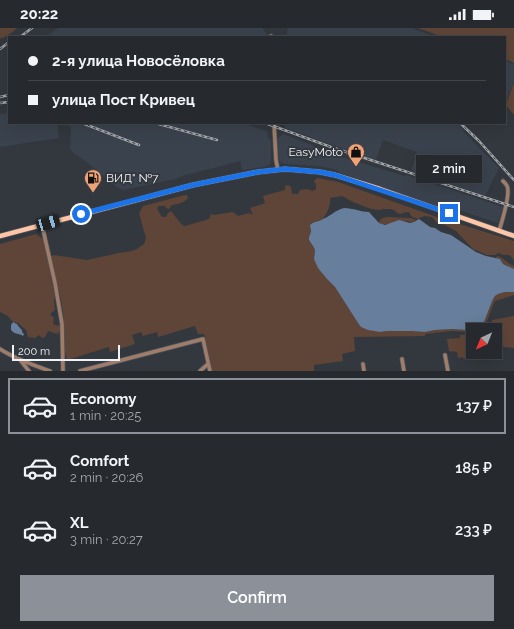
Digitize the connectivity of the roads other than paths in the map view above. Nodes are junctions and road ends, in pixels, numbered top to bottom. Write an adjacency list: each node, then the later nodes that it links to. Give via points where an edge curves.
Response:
1 (274, 124): 2 (street)
2 (278, 170): 4 (main road, via 193,185); 5 (main road, via 335,175)
3 (503, 181): 5 (street, via 508,187 508,195)
4 (42, 225): 6 (main road); 16 (street, via 62,324)
5 (499, 230): 7 (main road)
6 (0, 236)
7 (514, 236)
8 (0, 349): 10 (street)
9 (445, 355): 22 (street)
10 (20, 359): 14 (street); 15 (street)
11 (402, 359): 21 (street)
12 (208, 364): 17 (street, via 203,339); 18 (street); 19 (street)
13 (363, 364): 20 (street)
14 (29, 371)
15 (50, 371)
16 (63, 371)
17 (80, 371)
18 (200, 371)
19 (210, 371)
20 (364, 371)
21 (404, 371)
22 (448, 371)

